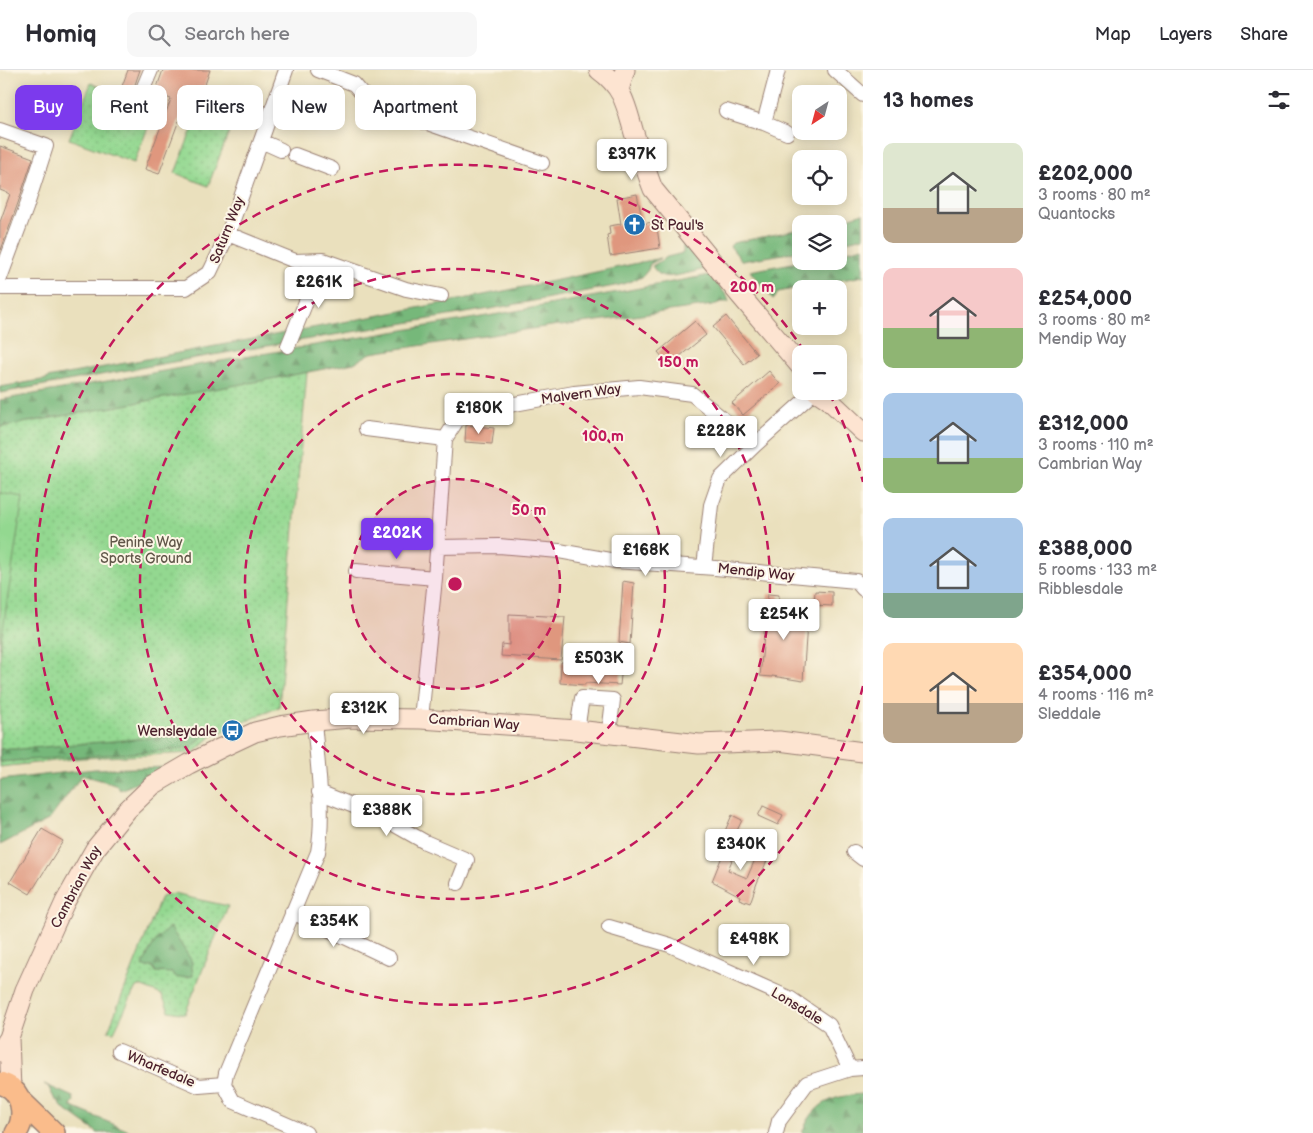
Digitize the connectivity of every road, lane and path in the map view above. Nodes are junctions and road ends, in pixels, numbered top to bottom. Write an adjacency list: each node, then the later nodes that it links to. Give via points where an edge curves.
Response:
1 (151, 70): 8 (street)
2 (286, 70): 15 (street, Saturn Way)
3 (318, 70): 18 (street, via 354,84 370,103)
4 (599, 70): 9 (street)
5 (625, 70): 9 (street)
6 (778, 70): 12 (street)
7 (836, 70): 10 (street)
8 (145, 85)
9 (619, 90): 26 (street, via 653,189)
10 (863, 95)
11 (726, 111): 12 (street)
12 (764, 123): 14 (street)
13 (0, 130): 22 (street, via 46,146)
14 (788, 133)
15 (261, 141): 16 (street); 20 (street, Saturn Way)
16 (281, 150)
17 (295, 155): 19 (street)
18 (542, 163)
19 (332, 169)
20 (228, 234): 21 (street, via 295,261); 23 (street, Saturn Way, via 210,272 186,288)
21 (323, 260): 24 (street, via 406,289); 25 (street)
22 (0, 278)
23 (0, 288)
24 (441, 296)
25 (288, 346)
26 (792, 356)
27 (806, 400): 32 (street)
28 (829, 400): 30 (street)
29 (366, 429): 31 (street)
30 (863, 432)
31 (446, 439): 32 (street, Malvern Way, via 461,414 574,393 639,387 692,394); 33 (street, Malvern Way)
32 (755, 445): 34 (street, via 720,479 711,505)
33 (437, 548): 34 (street, Mendip Way, via 499,546 559,551 615,561); 36 (street, Malvern Way)
34 (704, 567): 37 (street, Mendip Way, via 856,581)
35 (356, 571): 36 (street)
36 (435, 578): 38 (street, Malvern Way)
37 (863, 589)
38 (421, 718): 39 (street, Cambrian Way); 40 (street, Cambrian Way)
39 (314, 721): 43 (street); 48 (street, Cambrian Way, via 255,732 220,748 153,785 127,810 95,848 66,902)
40 (577, 730): 41 (street, Cambrian Way); 41 (street, via 582,698 613,700)
41 (609, 733): 42 (street, Cambrian Way, via 699,744 779,741)
42 (863, 752)
43 (319, 792): 44 (street, via 380,817 467,860); 45 (street, via 321,836 318,852)
44 (458, 883)
45 (292, 912): 47 (street); 51 (street)
46 (609, 928): 50 (street, Lonsdale, via 670,945 791,999 829,1025)
47 (389, 958)
48 (5, 1045): 52 (street, Cambrian Way)
49 (119, 1051): 51 (street, Wharfedale, via 199,1086)
50 (856, 1068): 56 (street, via 807,1083 779,1121)
51 (224, 1084): 55 (street, via 233,1101)
52 (10, 1091): 53 (main road, via 23,1116); 54 (main road)
53 (16, 1133)
54 (54, 1133)
55 (306, 1133)
56 (776, 1133)

